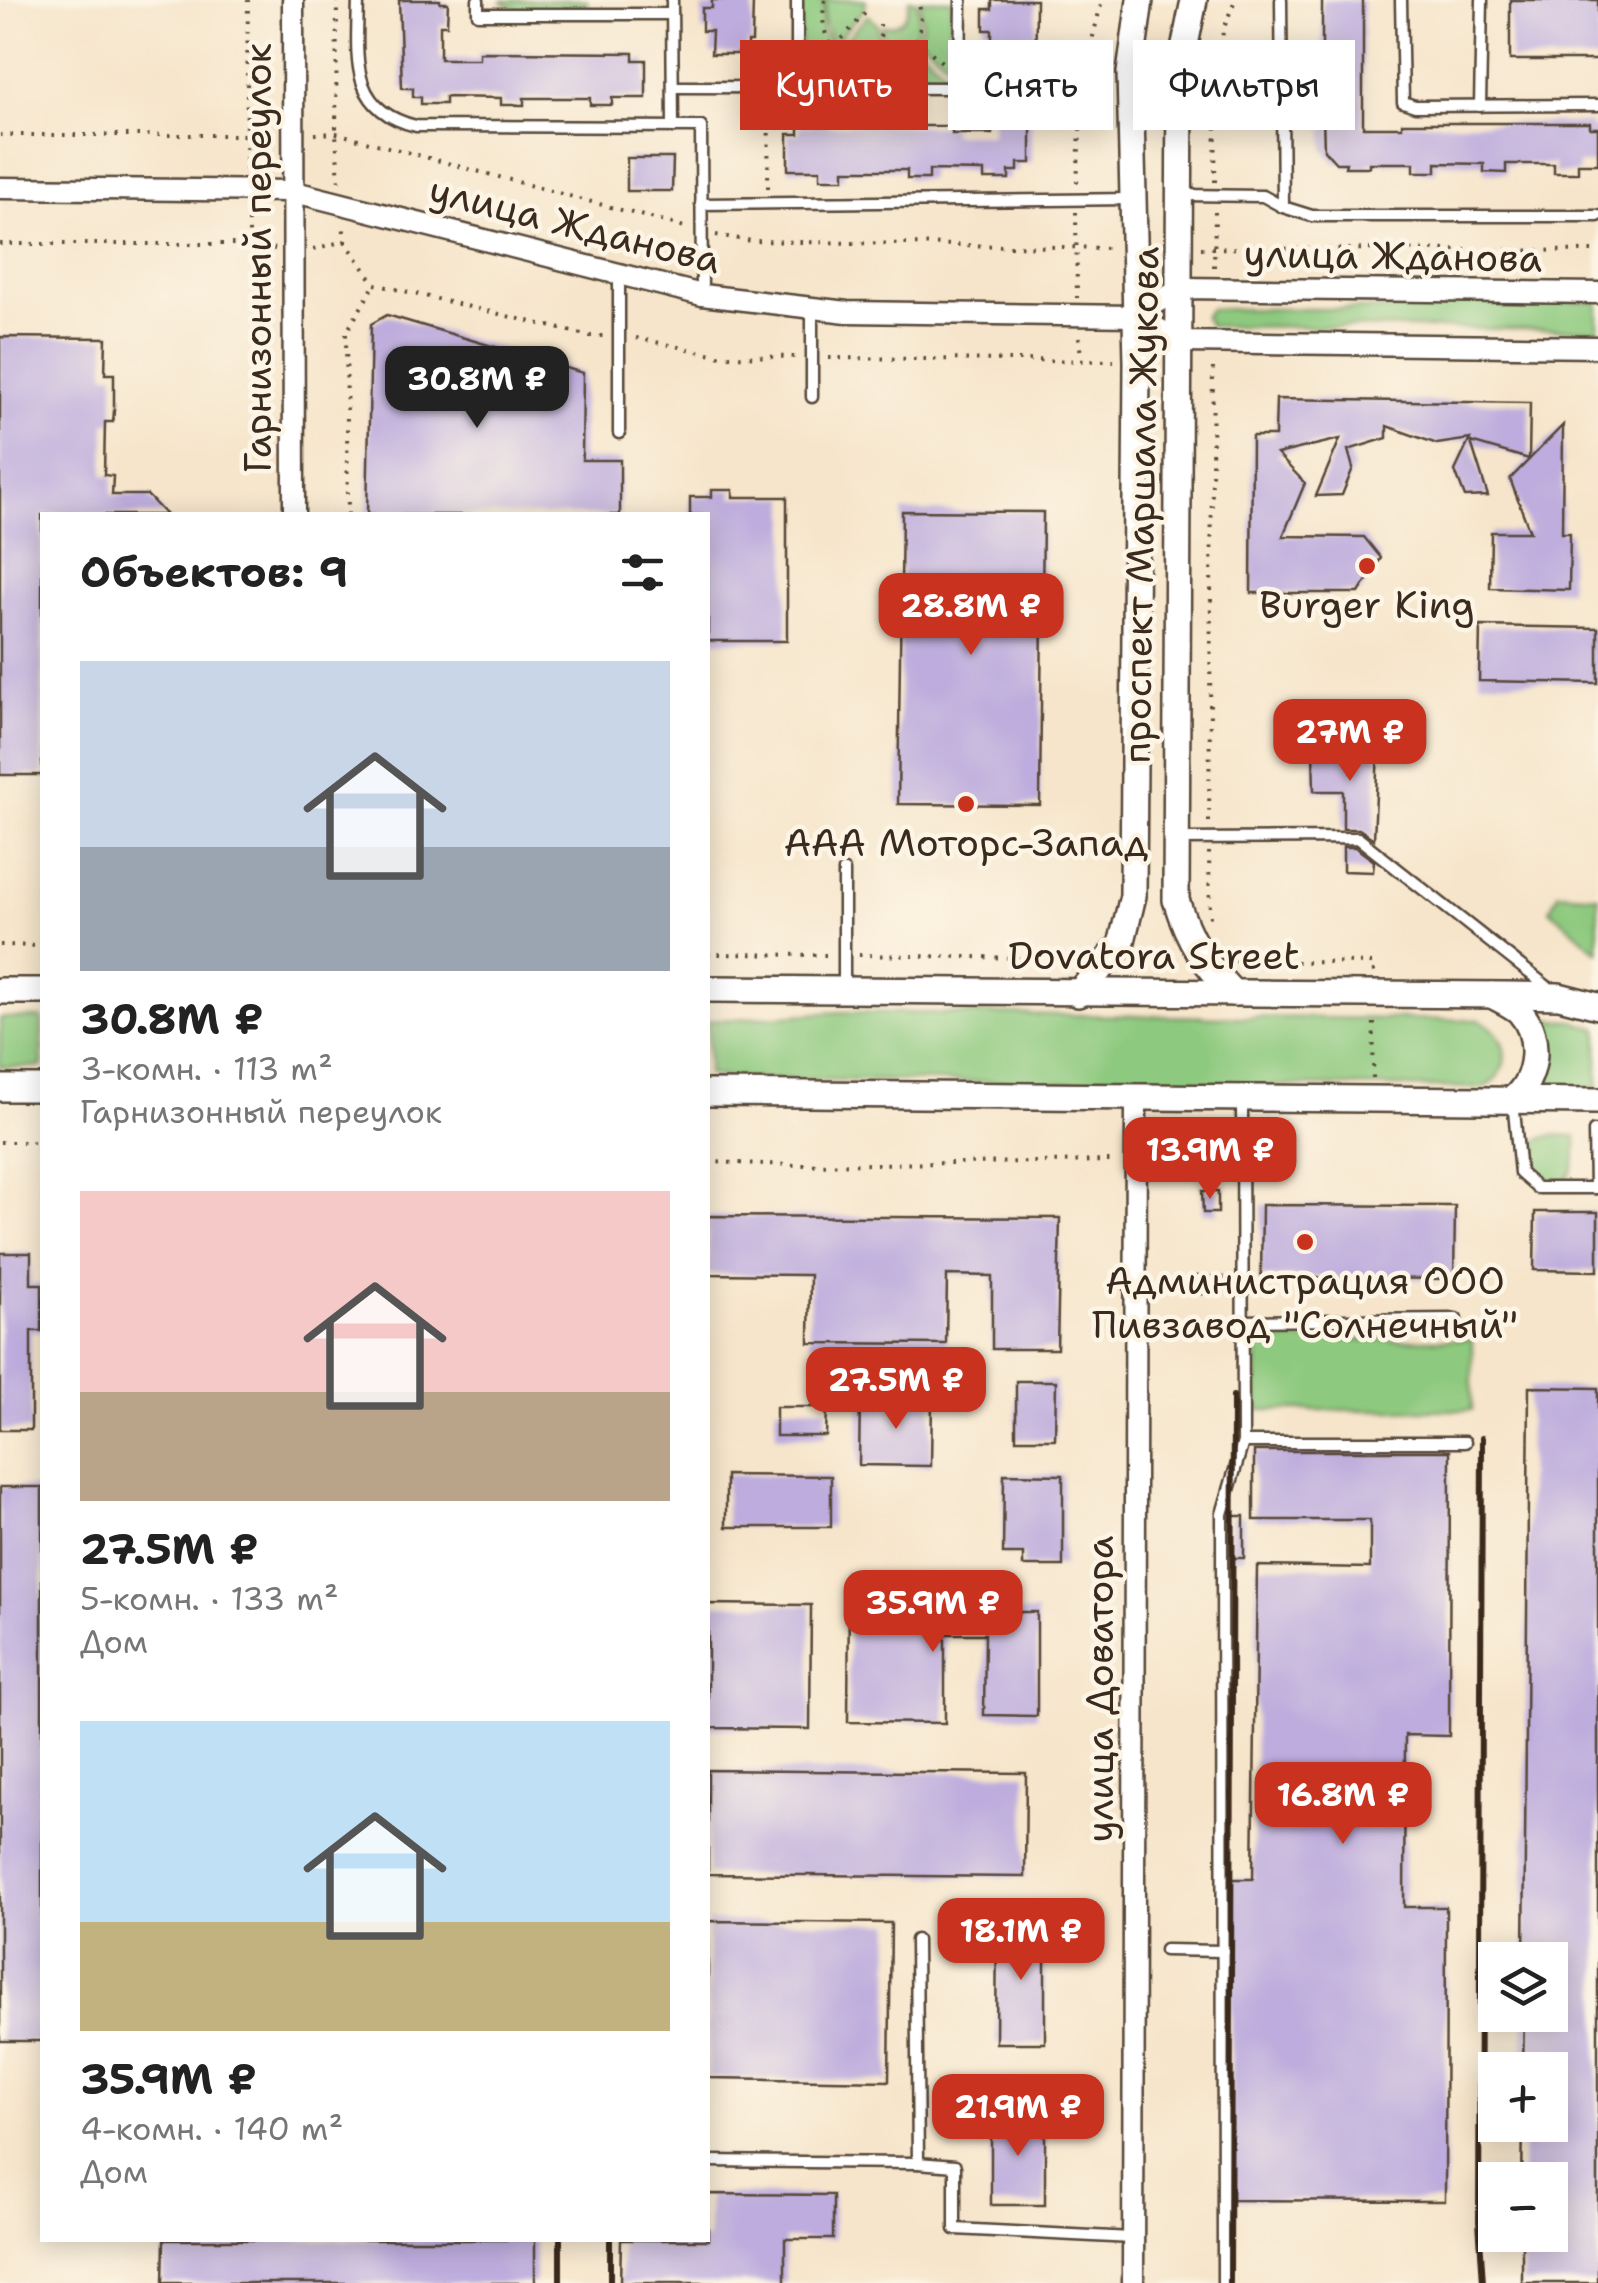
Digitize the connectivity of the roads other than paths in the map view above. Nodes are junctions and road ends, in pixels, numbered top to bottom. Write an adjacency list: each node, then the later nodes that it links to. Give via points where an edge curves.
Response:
1 (293, 0): 21 (street, Гарнизонный переулок)
2 (358, 0): 19 (lane, via 360,80 371,102 393,120 416,126)
3 (478, 0): 12 (lane, via 478,14)
4 (672, 0): 12 (lane)
5 (797, 0): 13 (lane)
6 (961, 0): 16 (lane, via 960,88)
7 (1140, 0): 23 (street, проспект Маршала Жукова, via 1130,73)
8 (1194, 0): 22 (street, проспект Маршала Жукова, via 1180,70)
9 (1281, 0): 25 (lane)
10 (1400, 0): 18 (lane, via 1403,102)
11 (1482, 0): 18 (lane)
12 (672, 14): 14 (lane)
13 (797, 40)
14 (674, 87): 15 (lane); 19 (lane)
15 (740, 88)
16 (928, 88)
17 (1598, 105): 18 (lane)
18 (1480, 106)
19 (673, 127): 24 (lane, via 701,127)
20 (0, 188): 21 (street, улица Жданова)
21 (291, 192): 27 (street, улица Жданова); 37 (street, Гарнизонный переулок)
22 (1181, 195): 25 (lane, via 1262,196); 28 (street, проспект Маршала Жукова)
23 (1134, 199): 24 (lane); 32 (street, проспект Маршала Жукова)
24 (701, 204): 30 (lane)
25 (1282, 207): 26 (lane, via 1312,216)
26 (1598, 216)
27 (619, 274): 30 (street, улица Жданова); 36 (lane)
28 (1181, 288): 29 (street, улица Жданова); 32 (street); 34 (street, проспект Маршала Жукова)
29 (1598, 293)
30 (702, 295): 31 (street, улица Жданова)
31 (812, 309): 32 (street, улица Жданова); 35 (lane)
32 (1136, 316): 34 (street); 45 (street, проспект Маршала Жукова, via 1133,896 1121,944)
33 (1598, 347): 34 (street, via 1214,343)
34 (1181, 353): 38 (street, проспект Маршала Жукова)
35 (812, 396)
36 (619, 433)
37 (294, 512)
38 (1174, 839): 44 (street, проспект Маршала Жукова, via 1176,900 1187,935); 47 (lane, via 1358,838)
39 (844, 871): 43 (lane)
40 (710, 989): 43 (street, Dovatora Street)
41 (0, 991): 42 (street)
42 (40, 991)
43 (844, 991): 45 (street, Dovatora Street)
44 (1233, 993): 45 (street, Dovatora Street); 46 (street, Dovatora Street)
45 (1078, 994)
46 (1492, 995): 47 (street, Dovatora Street); 54 (street, via 1519,1011 1532,1039 1531,1076)
47 (1559, 996): 48 (street, Dovatora Street)
48 (1598, 1006)
49 (0, 1088): 50 (street)
50 (40, 1088)
51 (710, 1093): 52 (street)
52 (1136, 1096): 53 (street); 67 (street, улица Доватора)
53 (1242, 1098): 54 (street); 59 (lane)
54 (1513, 1099): 55 (street); 57 (lane, via 1520,1173 1537,1188)
55 (1598, 1101)
56 (1594, 1131): 57 (lane)
57 (1596, 1188)
58 (1456, 1319): 59 (lane)
59 (1241, 1321): 60 (lane)
60 (1243, 1442): 61 (lane); 64 (lane, via 1222,1514)
61 (1465, 1442)
62 (916, 1940): 66 (lane)
63 (1166, 1950): 64 (lane)
64 (1222, 1951): 69 (lane)
65 (710, 2161): 66 (lane)
66 (918, 2162): 67 (lane, via 955,2166 955,2229)
67 (1133, 2238): 68 (street, улица Доватора)
68 (1133, 2283)
69 (1222, 2283)

